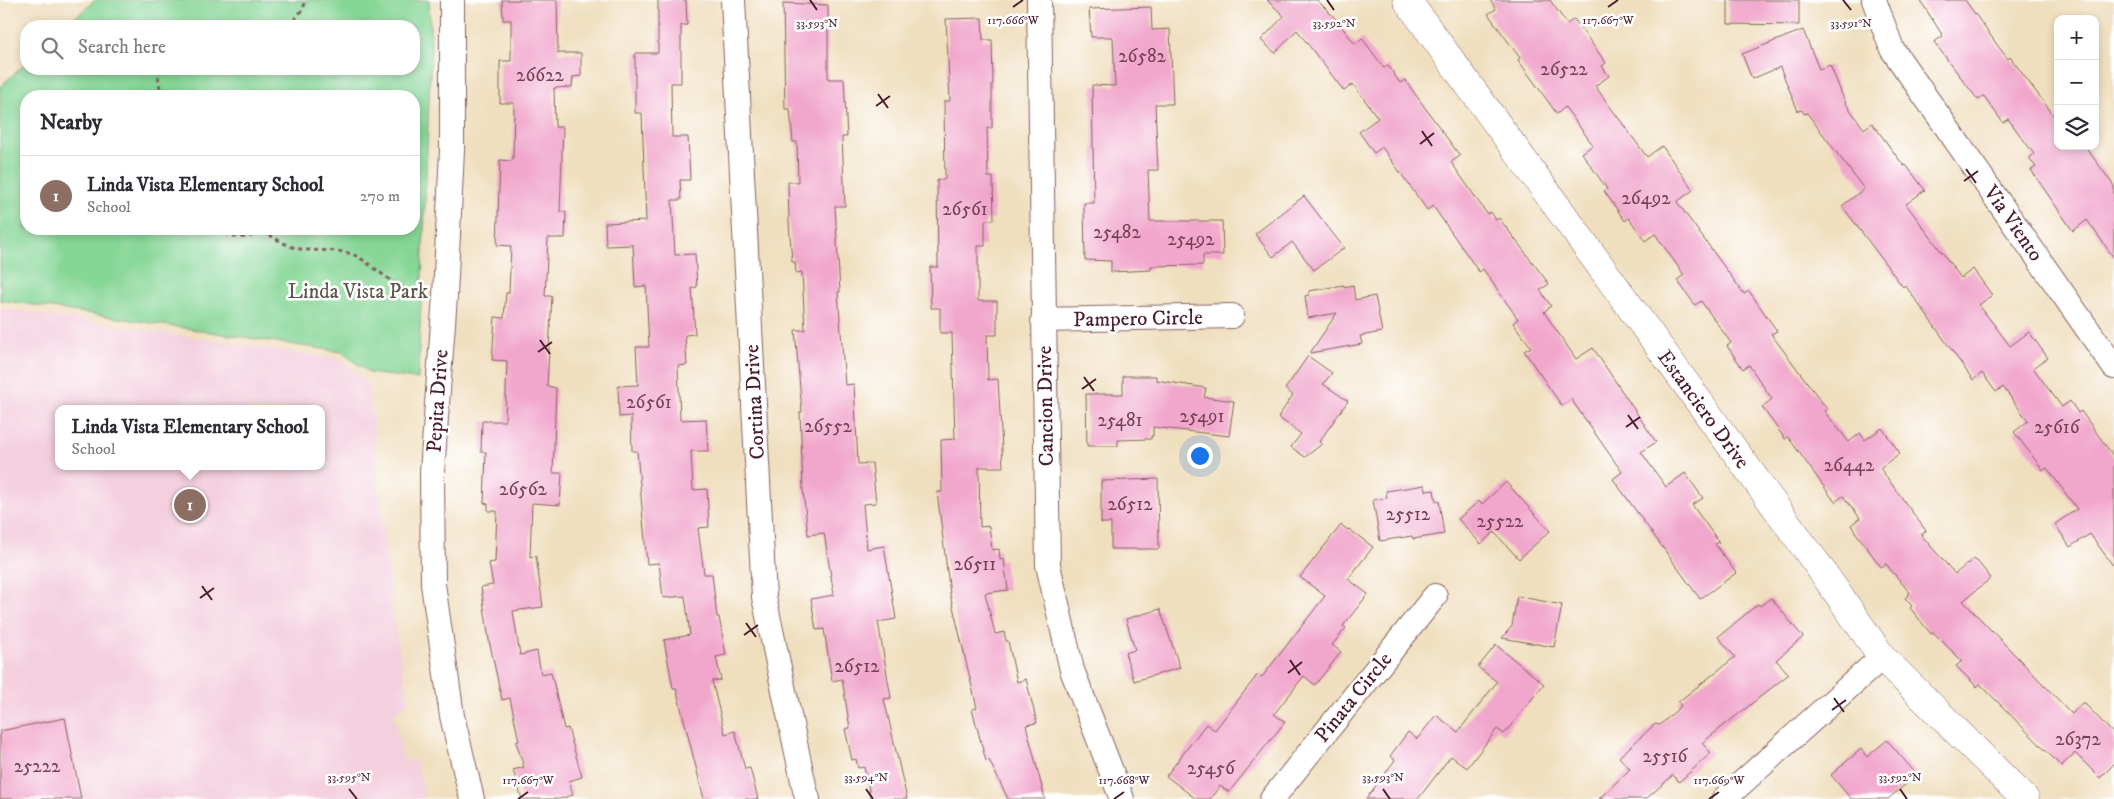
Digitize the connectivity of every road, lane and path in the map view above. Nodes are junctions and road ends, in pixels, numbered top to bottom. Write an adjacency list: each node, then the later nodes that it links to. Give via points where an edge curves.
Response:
1 (306, 0): 7 (path)
2 (452, 0): 13 (street, Pepita Drive, via 452,150)
3 (733, 0): 20 (street, Cortina Drive, via 764,597)
4 (1039, 0): 15 (street, Cancion Drive)
5 (1407, 0): 18 (street, Estanciero Drive)
6 (1874, 0): 16 (street, Via Viento, via 1892,49)
7 (294, 20)
8 (158, 75): 9 (path)
9 (160, 90)
10 (229, 235): 11 (path, via 242,238)
11 (255, 235)
12 (270, 235): 13 (path, via 294,247 357,256 407,291)
13 (445, 296): 19 (street, Pepita Drive, via 432,472 433,584 452,716)
14 (1232, 316): 15 (street, Pampero Circle)
15 (1043, 320): 21 (street, Cancion Drive, via 1048,565 1072,670)
16 (2114, 367)
17 (1435, 596): 22 (street, Pinata Circle)
18 (1882, 657): 23 (street); 24 (street, Estanciero Drive)
19 (472, 799)
20 (808, 799)
21 (1122, 799)
22 (1272, 799)
23 (1724, 799)
24 (2025, 799)

